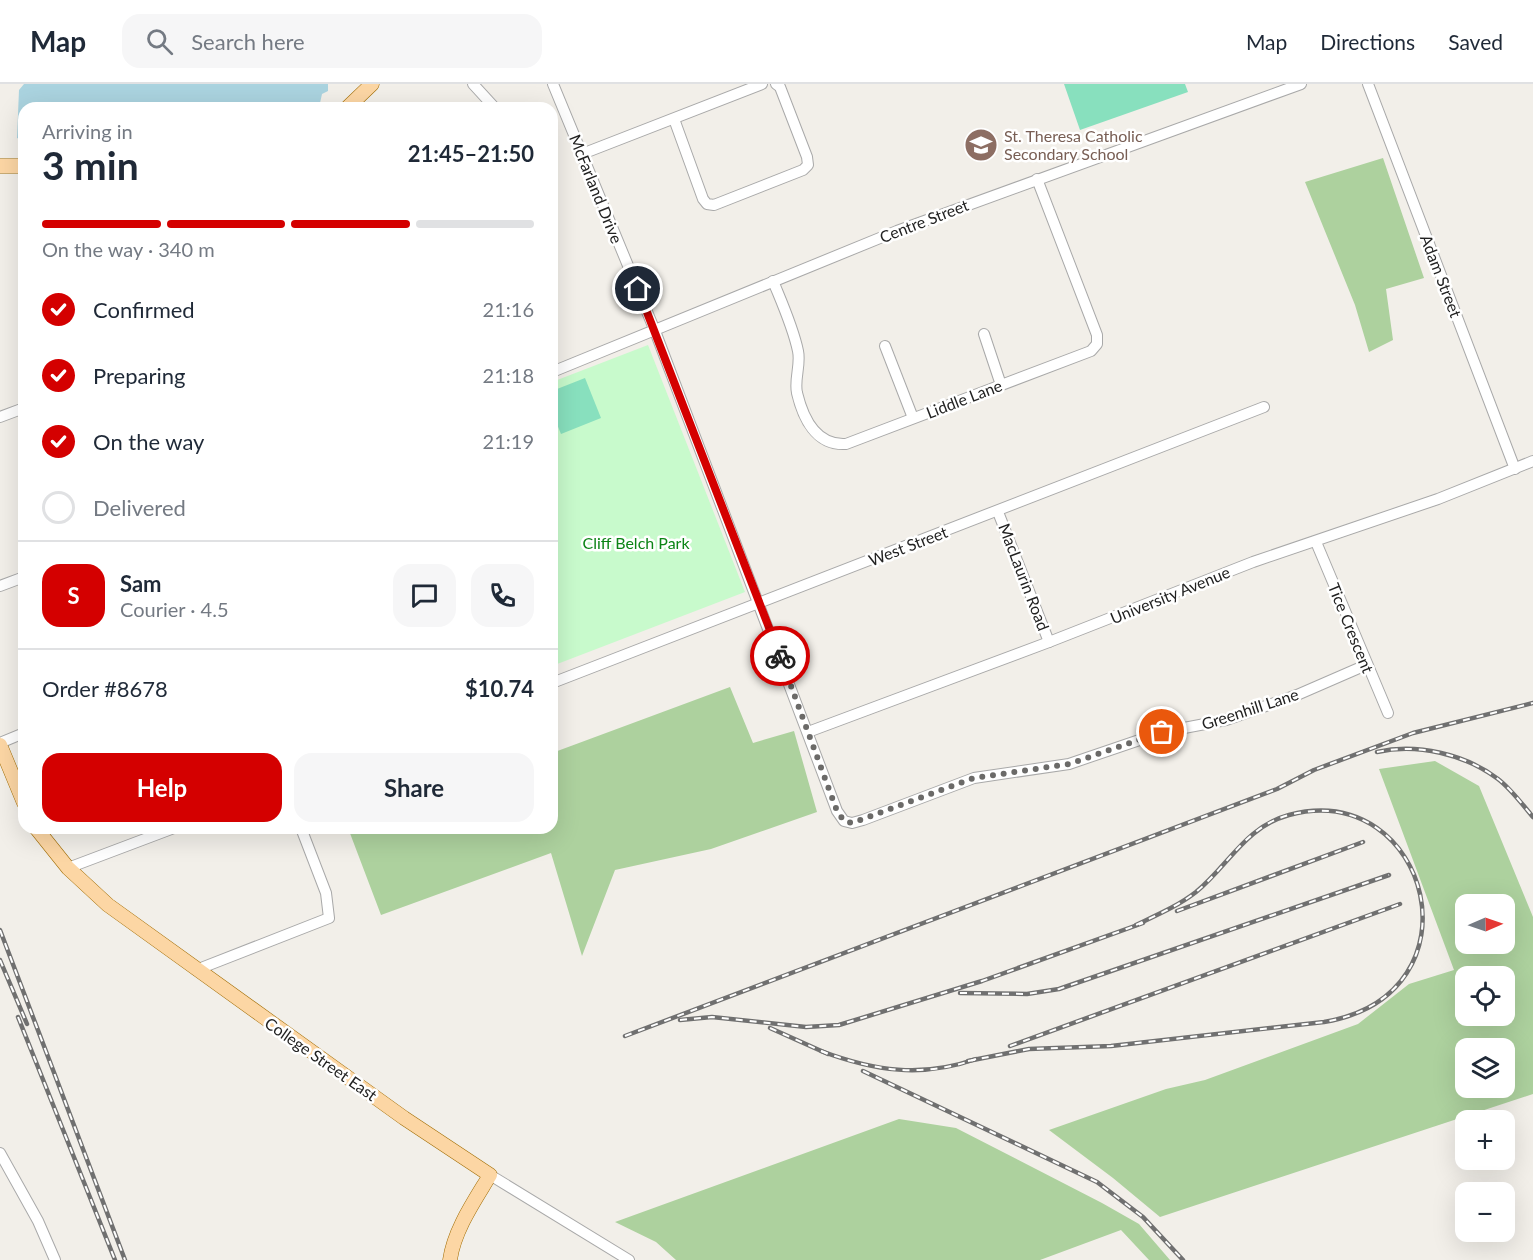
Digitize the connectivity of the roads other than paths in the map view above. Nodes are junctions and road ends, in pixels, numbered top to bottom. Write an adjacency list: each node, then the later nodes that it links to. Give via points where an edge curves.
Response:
1 (372, 84): 8 (main road)
2 (473, 84): 9 (street)
3 (553, 84): 11 (street, McFarland Drive)
4 (762, 84): 10 (street)
5 (777, 84): 10 (street, via 808,165 714,205 703,199)
6 (1300, 84): 14 (street, Centre Street)
7 (1368, 84): 26 (street, Adam Street)
8 (353, 102)
9 (490, 102)
10 (674, 119): 11 (street)
11 (582, 154): 16 (street, McFarland Drive)
12 (18, 165): 13 (main road)
13 (0, 166)
14 (1036, 179): 15 (street, Centre Street); 20 (street, Liddle Lane, via 1097,335 1097,344 1091,351)
15 (773, 281): 16 (street, Centre Street); 24 (street, Liddle Lane, via 798,351 796,391 819,439 846,444)
16 (655, 331): 19 (street, Centre Street); 31 (street, McFarland Drive)
17 (984, 334): 20 (street)
18 (885, 346): 24 (street)
19 (558, 370)
20 (1001, 385): 24 (street, Liddle Lane)
21 (1264, 407): 27 (street, West Street)
22 (18, 410): 23 (street)
23 (0, 417)
24 (913, 418)
25 (1533, 461): 26 (street, University Avenue)
26 (1515, 469): 28 (street, University Avenue)
27 (998, 512): 31 (street, West Street); 32 (street, MacLaurin Road)
28 (1316, 542): 32 (street, University Avenue, via 1253,562); 33 (street, Tice Crescent)
29 (18, 579): 30 (street)
30 (0, 586)
31 (760, 604): 34 (street, West Street); 36 (street, McFarland Drive)
32 (1049, 642): 36 (street, University Avenue)
33 (1366, 665): 35 (street, Tice Crescent); 36 (street, Greenhill Lane, via 1226,720 1162,732 1069,764 974,778 852,823 844,821 837,811)
34 (558, 681)
35 (1388, 713)
36 (808, 732)
37 (18, 736): 38 (street)
38 (0, 744): 39 (main road)
39 (18, 788)
40 (40, 834): 43 (main road, College Street East)
41 (158, 834): 43 (street)
42 (303, 834): 44 (street, via 326,893 329,918)
43 (68, 868): 44 (main road, College Street East, via 108,905)
44 (196, 970): 46 (main road, College Street East)
45 (0, 1153): 47 (street)
46 (490, 1175): 48 (main road, via 451,1250); 49 (street, College Street East)
47 (55, 1260)
48 (450, 1260)
49 (629, 1260)

